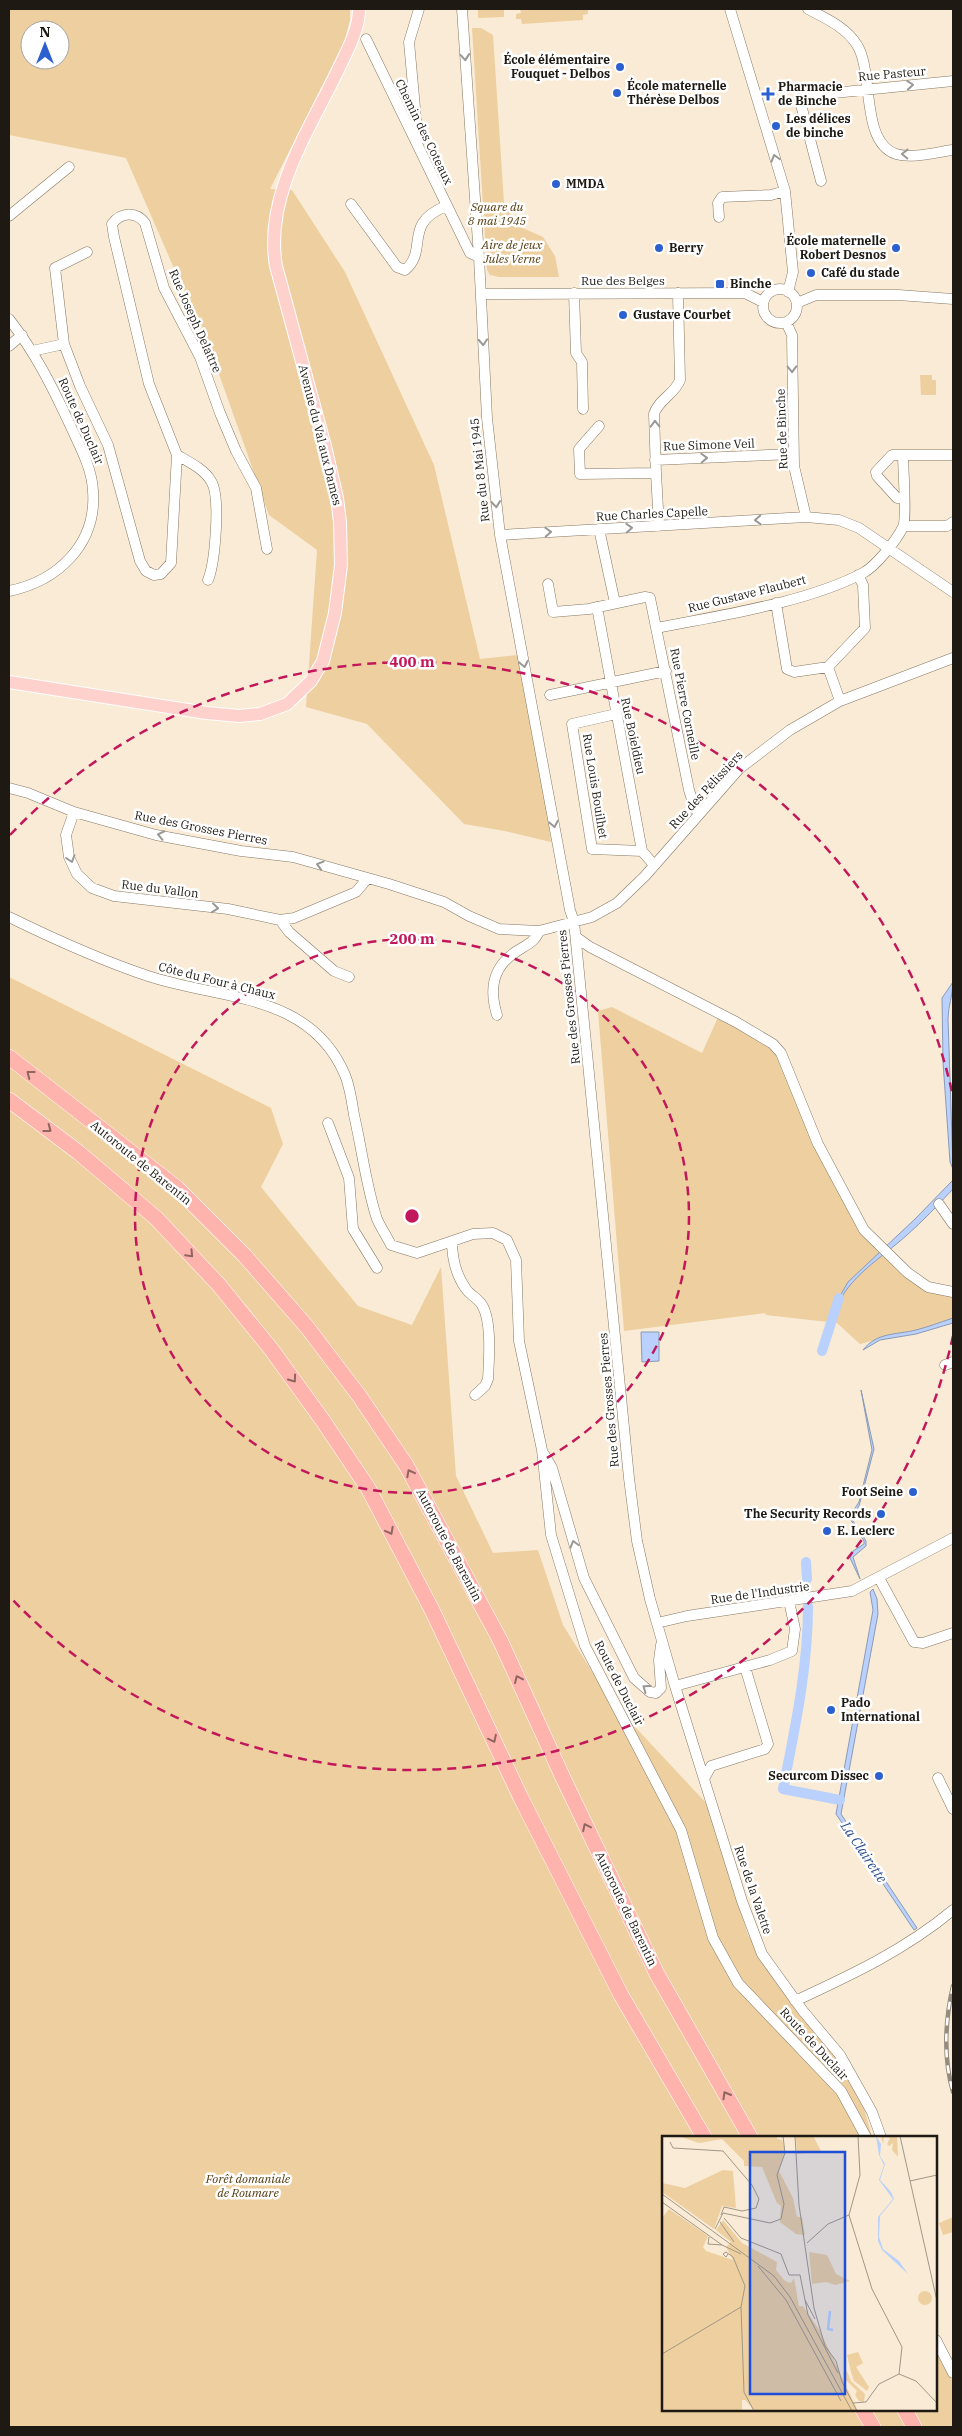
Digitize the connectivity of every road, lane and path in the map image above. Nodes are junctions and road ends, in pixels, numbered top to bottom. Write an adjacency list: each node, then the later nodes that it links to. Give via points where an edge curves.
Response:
1 (359, 9): 6 (main road, Avenue du Val aux Dames)
2 (418, 9): 9 (street, via 409,42)
3 (462, 9): 19 (street, Rue du 8 Mai 1945, one-way to 19)
4 (730, 9): 13 (street, one-way to 4)
5 (808, 9): 8 (street, via 832,22 857,45)
6 (362, 32): 9 (street, Chemin des Coteaux); 61 (main road, Avenue du Val aux Dames, via 350,43 283,187 273,233 276,266 337,498 340,584 323,661 311,681 292,700 249,716 207,713)
7 (953, 81): 8 (street, Rue Pasteur, one-way to 7)
8 (868, 89): 10 (street, one-way to 8, via 896,154 882,145 874,131); 12 (street, Rue Pasteur, via 800,98)
9 (418, 150): 15 (street, Chemin des Coteaux)
10 (953, 150)
11 (69, 167): 16 (street)
12 (821, 182)
13 (785, 192): 17 (street, via 722,197 718,204); 20 (street, via 793,272)
14 (350, 204): 15 (street, via 397,267 405,270 411,265 423,220 431,212)
15 (446, 206): 19 (street, Chemin des Coteaux, via 470,253)
16 (9, 216)
17 (719, 217)
18 (87, 252): 30 (street, Rue Joseph Delattre, via 55,268)
19 (479, 257): 23 (street, Rue du 8 Mai 1945)
20 (788, 292): 25 (street, via 774,290); 26 (street)
21 (574, 293): 22 (street, Rue des Belges); 23 (street, Rue des Belges); 32 (street, via 576,352 582,362)
22 (678, 293): 25 (street, Rue des Belges, via 745,293); 38 (street, one-way to 22, via 656,408 677,389 680,380)
23 (481, 294): 46 (street, Rue du 8 Mai 1945, one-way to 46, via 487,418)
24 (953, 299): 26 (street, via 816,295)
25 (763, 302): 28 (street, via 763,312 769,320)
26 (796, 303): 28 (street, via 794,316)
27 (9, 319): 29 (street, Route de Duclair)
28 (786, 322): 34 (street, Rue de Binche, one-way to 34, via 792,335)
29 (13, 340): 31 (street, Route de Duclair)
30 (64, 344): 31 (street); 35 (street, Rue Joseph Delattre, via 108,445 140,560 146,571 154,575 161,574 171,563)
31 (32, 351): 52 (street, Route de Duclair, via 43,367 84,454 91,477 93,503 83,539 64,565 38,582)
32 (583, 410)
33 (599, 426): 39 (street, via 579,449 580,474)
34 (793, 454): 38 (street, Rue Simone Veil, one-way to 34); 41 (street, Rue de Binche)
35 (177, 455): 48 (street, Rue Joseph Delattre, via 149,384 114,237 112,224 117,217 127,214 141,218 145,223 164,288 200,357 236,451 256,488); 50 (street, via 204,472 216,492 213,567)
36 (903, 455): 37 (street); 40 (street); 40 (street, via 892,455 876,472 876,476 897,498)
37 (953, 455)
38 (655, 460): 39 (street)
39 (656, 473): 43 (street)
40 (903, 498): 44 (street)
41 (806, 517): 43 (street, Rue Charles Capelle, one-way to 43); 47 (street, via 839,520 859,528)
42 (953, 522): 44 (street, via 947,526)
43 (659, 526): 45 (street, Rue Charles Capelle, one-way to 43)
44 (904, 526): 47 (street, Rue Gustave Flaubert)
45 (599, 529): 46 (street, Rue Charles Capelle, one-way to 45); 54 (street)
46 (500, 535): 74 (street, Rue du 8 Mai 1945, one-way to 74)
47 (888, 547): 49 (street, Rue Gustave Flaubert, via 877,562); 53 (street)
48 (267, 549)
49 (858, 575): 55 (street, Rue Gustave Flaubert); 59 (street, via 863,585 865,628)
50 (208, 580)
51 (548, 584): 56 (street, via 553,612)
52 (9, 591)
53 (953, 592)
54 (615, 603): 56 (street); 57 (street, Rue Pierre Corneille, via 650,598)
55 (776, 603): 57 (street, Rue Gustave Flaubert); 59 (street, via 787,669 794,672)
56 (597, 608): 62 (street, Rue Boieldieu)
57 (657, 628): 60 (street, Rue Pierre Corneille)
58 (953, 658): 64 (street, Rue des Pélissiers)
59 (828, 667): 64 (street)
60 (666, 671): 62 (street); 68 (street, Rue Pierre Corneille, via 689,790)
61 (9, 682)
62 (609, 682): 63 (street); 65 (street, Rue Boieldieu)
63 (550, 695)
64 (840, 701): 68 (street, Rue des Pélissiers, via 753,757)
65 (616, 714): 69 (street, Rue Boieldieu); 69 (street, Rue Louis Bouilhet, via 572,724 592,849)
66 (9, 788): 67 (street, Rue des Grosses Pierres)
67 (74, 812): 71 (street, Rue des Grosses Pierres, one-way to 67, via 293,857 241,852 156,835); 73 (street, Rue du Vallon, one-way to 73, via 66,835 69,858 77,874 92,888 114,896 228,909)
68 (699, 813): 70 (street, Rue des Pélissiers)
69 (642, 851): 70 (street, Rue Boieldieu)
70 (654, 865): 74 (street, Rue des Pélissiers, via 617,903 596,916)
71 (367, 879): 73 (street, Rue du Vallon, via 356,892 294,918); 75 (street, Rue des Grosses Pierres, via 444,902 499,929)
72 (9, 917): 82 (street, Côte du Four à Chaux, via 105,962 278,1009 316,1032 331,1048 346,1076)
73 (280, 920): 77 (street, via 289,932 334,971)
74 (574, 922): 75 (street, Rue des Grosses Pierres); 76 (street, Rue des Grosses Pierres)
75 (539, 931): 78 (street, via 534,940 502,962 496,972 491,995)
76 (576, 937): 88 (street, via 774,1044 781,1053 818,1144 864,1230 908,1273 928,1287); 94 (street, Rue des Grosses Pierres, via 629,1478 637,1541)
77 (349, 977)
78 (497, 1015)
79 (9, 1057): 105 (highway, Autoroute de Barentin, one-way to 79, via 657,1974 500,1640 406,1465 360,1397 307,1327 178,1188)
80 (9, 1100): 104 (highway, one-way to 104, via 78,1152 156,1218 219,1285 321,1418 368,1488 432,1610 521,1798 621,1995)
81 (328, 1123): 83 (street)
82 (367, 1176): 83 (street); 86 (street, Côte du Four à Chaux, via 378,1220 391,1245 418,1253)
83 (349, 1178): 87 (street, via 353,1228)
84 (939, 1204): 85 (street)
85 (953, 1224)
86 (450, 1241): 89 (street, via 458,1274 466,1289 483,1306 487,1326 488,1379); 90 (street, Route de Duclair, via 473,1234 492,1233 507,1240 516,1260 519,1341)
87 (377, 1268)
88 (953, 1292)
89 (475, 1395)
90 (542, 1450): 96 (street, one-way to 90, via 659,1660 661,1688 656,1694 634,1678 584,1578 552,1468); 106 (street, Route de Duclair, via 551,1535 585,1646 681,1830 713,1938 738,1983 842,2091)
91 (953, 1538): 92 (street, Rue de l'Industrie)
92 (879, 1578): 93 (street, Rue de l'Industrie, via 852,1591); 95 (street, via 914,1642 923,1643)
93 (789, 1601): 94 (street, Rue de l'Industrie); 97 (street, via 795,1629 792,1651)
94 (657, 1623): 96 (street, Rue de la Valette)
95 (953, 1633)
96 (662, 1641): 98 (street, Rue de la Valette)
97 (745, 1667): 98 (street); 100 (street, via 768,1744 765,1749 711,1766)
98 (675, 1686): 100 (street, Rue de la Valette)
99 (938, 1778): 101 (street)
100 (704, 1779): 103 (street, Rue de la Valette, via 742,1902 762,1954)
101 (953, 1809)
102 (953, 1910): 103 (street, via 892,1954)
103 (795, 2001): 107 (street, Rue de la Valette, via 840,2055 872,2112)
104 (703, 2136)
105 (749, 2136)
106 (865, 2136)
107 (881, 2136)
108 (937, 2342): 109 (street)
109 (953, 2373)
110 (864, 2411): 112 (highway)
111 (905, 2411): 113 (highway)
112 (873, 2427)
113 (914, 2427)

